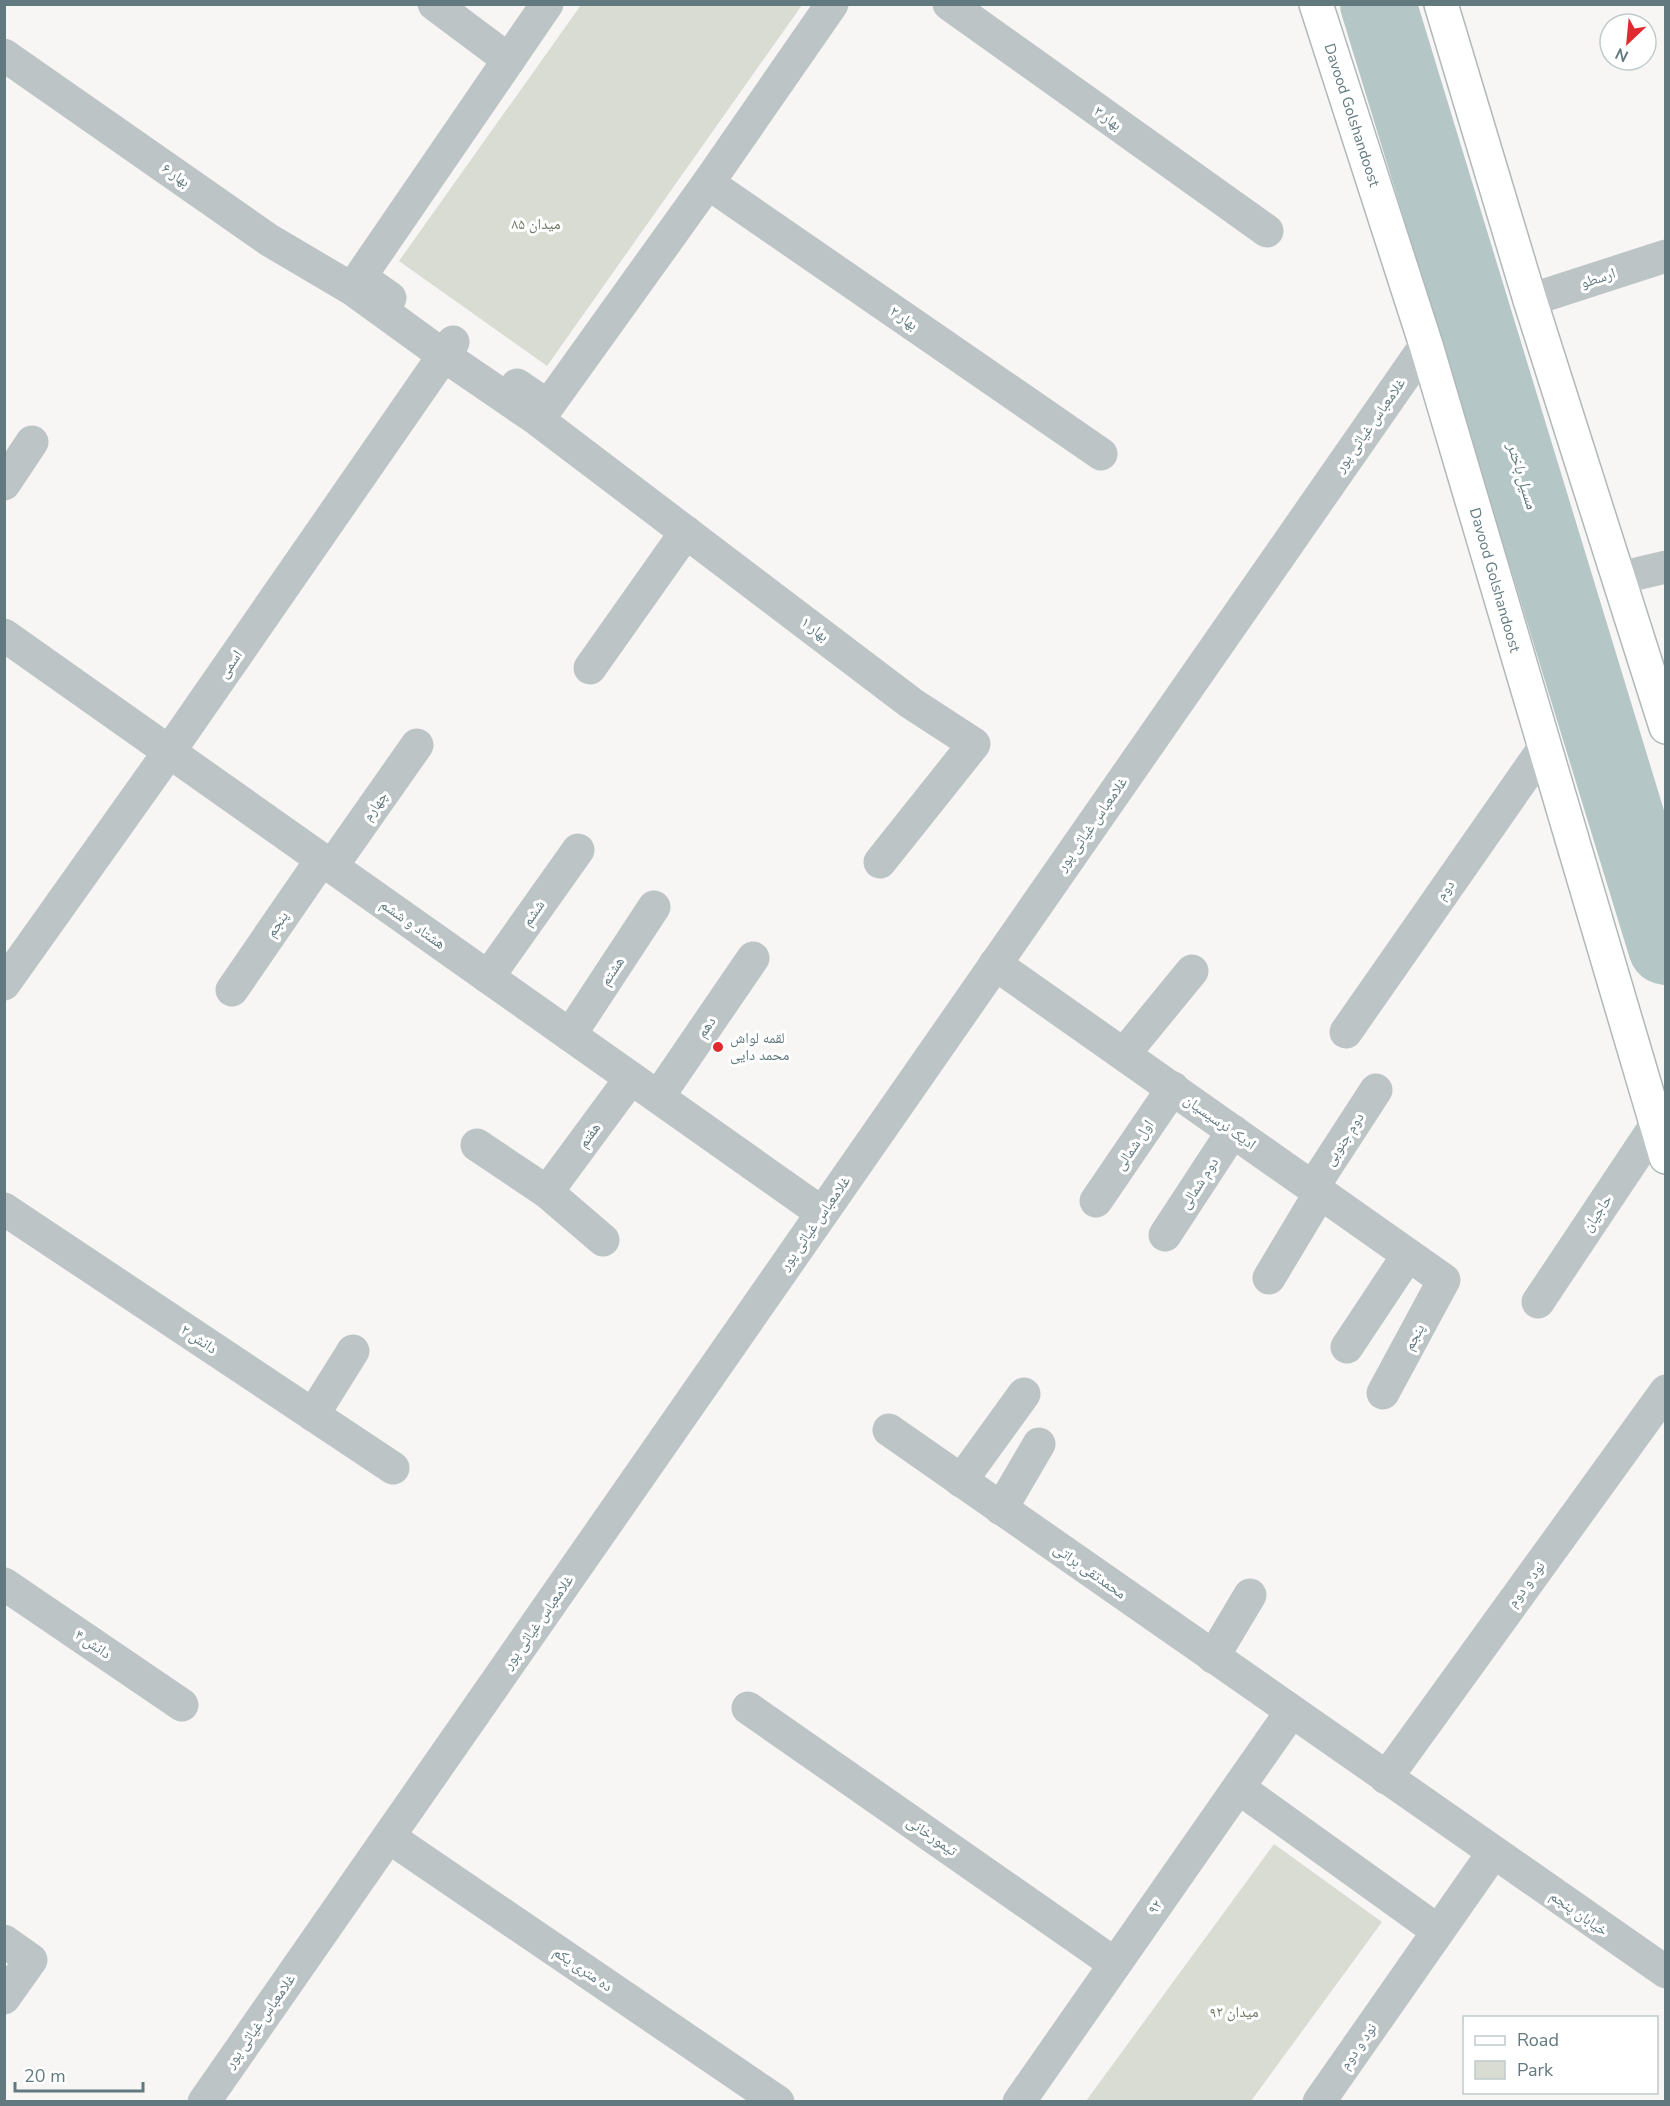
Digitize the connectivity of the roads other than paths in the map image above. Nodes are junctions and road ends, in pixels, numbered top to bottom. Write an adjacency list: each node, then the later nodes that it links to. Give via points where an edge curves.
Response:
1 (434, 4): 8 (street)
2 (547, 4): 8 (street)
3 (832, 4): 9 (street)
4 (949, 4): 10 (street, بهار ۳)
5 (1316, 4): 13 (main road, Davood Golshandoost)
6 (1445, 6): 12 (main road)
7 (4, 55): 14 (street, بهار ۶, via 269,240)
8 (509, 60): 14 (street, via 360,277)
9 (708, 183): 14 (street, via 548,406); 16 (street, بهار ۲)
10 (1267, 231)
11 (1665, 256): 12 (street, ارسطو)
12 (1530, 300): 20 (main road)
13 (1426, 345): 25 (main road, Davood Golshandoost); 32 (street, غلامعباس غیاثی پور)
14 (448, 349): 18 (street, بهار ۱); 26 (street, اسمی)
15 (32, 442): 17 (street)
16 (1101, 454)
17 (4, 484)
18 (686, 532): 22 (street); 29 (street, بهار ۱, via 911,703 974,744)
19 (1665, 567): 20 (street)
20 (1619, 578): 23 (main road)
21 (5, 637): 26 (street, هشتاد و ششم)
22 (590, 668)
23 (1665, 727)
24 (417, 745): 28 (street, چهارم)
25 (1544, 748): 37 (street, دوم); 44 (main road, Davood Golshandoost)
26 (169, 752): 28 (street, هشتاد و ششم); 35 (street, اسمی)
27 (578, 850): 34 (street, ششم)
28 (327, 862): 34 (street, هشتاد و ششم); 36 (street, پنجم)
29 (880, 862)
30 (654, 907): 38 (street, هشتم)
31 (753, 957): 43 (street, دهم)
32 (996, 964): 39 (street, ادیک نرسیسیان); 52 (street, غلامعباس غیاثی پور)
33 (1192, 970): 39 (street)
34 (488, 976): 38 (street, هشتاد و ششم)
35 (4, 984)
36 (232, 990)
37 (1346, 1032)
38 (570, 1035): 40 (street, هشتاد و ششم)
39 (1124, 1054): 41 (street, ادیک نرسیسیان)
40 (631, 1078): 43 (street, هشتاد و ششم); 49 (street, هفتم)
41 (1173, 1088): 45 (street, ادیک نرسیسیان); 50 (street, اول شمالی)
42 (1376, 1090): 48 (street, دوم جنوبی)
43 (658, 1096): 52 (street, هشتاد و ششم)
44 (1656, 1125): 47 (main road, Davood Golshandoost); 58 (street, حاجیان)
45 (1233, 1131): 48 (street, ادیک نرسیسیان); 53 (street, دوم شمالی)
46 (477, 1145): 49 (street)
47 (1665, 1157)
48 (1316, 1190): 55 (street, ادیک نرسیسیان); 56 (street, دوم جنوبی)
49 (546, 1192): 54 (street)
50 (1096, 1201)
51 (4, 1209): 64 (street, دانش ۲)
52 (822, 1213): 78 (street, غلامعباس غیاثی پور)
53 (1165, 1235)
54 (603, 1240)
55 (1408, 1255): 57 (street, ادیک نرسیسیان); 59 (street)
56 (1269, 1278)
57 (1444, 1280): 62 (street, پنجم)
58 (1538, 1302)
59 (1347, 1347)
60 (353, 1352): 64 (street)
61 (1665, 1391): 76 (street, نود و دوم)
62 (1383, 1393)
63 (1024, 1394): 68 (street)
64 (314, 1415): 67 (street, دانش ۲)
65 (889, 1430): 68 (street, محمدتقی براتی)
66 (1039, 1444): 69 (street)
67 (393, 1468)
68 (961, 1481): 69 (street, محمدتقی براتی)
69 (1001, 1509): 72 (street, محمدتقی براتی)
70 (4, 1584): 73 (street, دانش ۴)
71 (1250, 1595): 72 (street)
72 (1213, 1657): 75 (street, محمدتقی براتی)
73 (182, 1705)
74 (748, 1708): 82 (street, تیمورخانی)
75 (1292, 1712): 76 (street); 77 (street, ۹۲)
76 (1386, 1778): 79 (street)
77 (1239, 1788): 80 (street); 82 (street, ۹۲)
78 (388, 1837): 86 (street, غلامعباس غیاثی پور); 87 (street, ده متری یکم)
79 (1493, 1853): 80 (street, نود و دوم); 83 (street, خیابان پنجم)
80 (1438, 1931): 85 (street, نود و دوم)
81 (4, 1941): 84 (street, via 31,1960)
82 (1115, 1964): 88 (street, ۹۲)
83 (1665, 1972)
84 (4, 1998)
85 (1325, 2099)
86 (204, 2102)
87 (778, 2102)
88 (1019, 2102)

